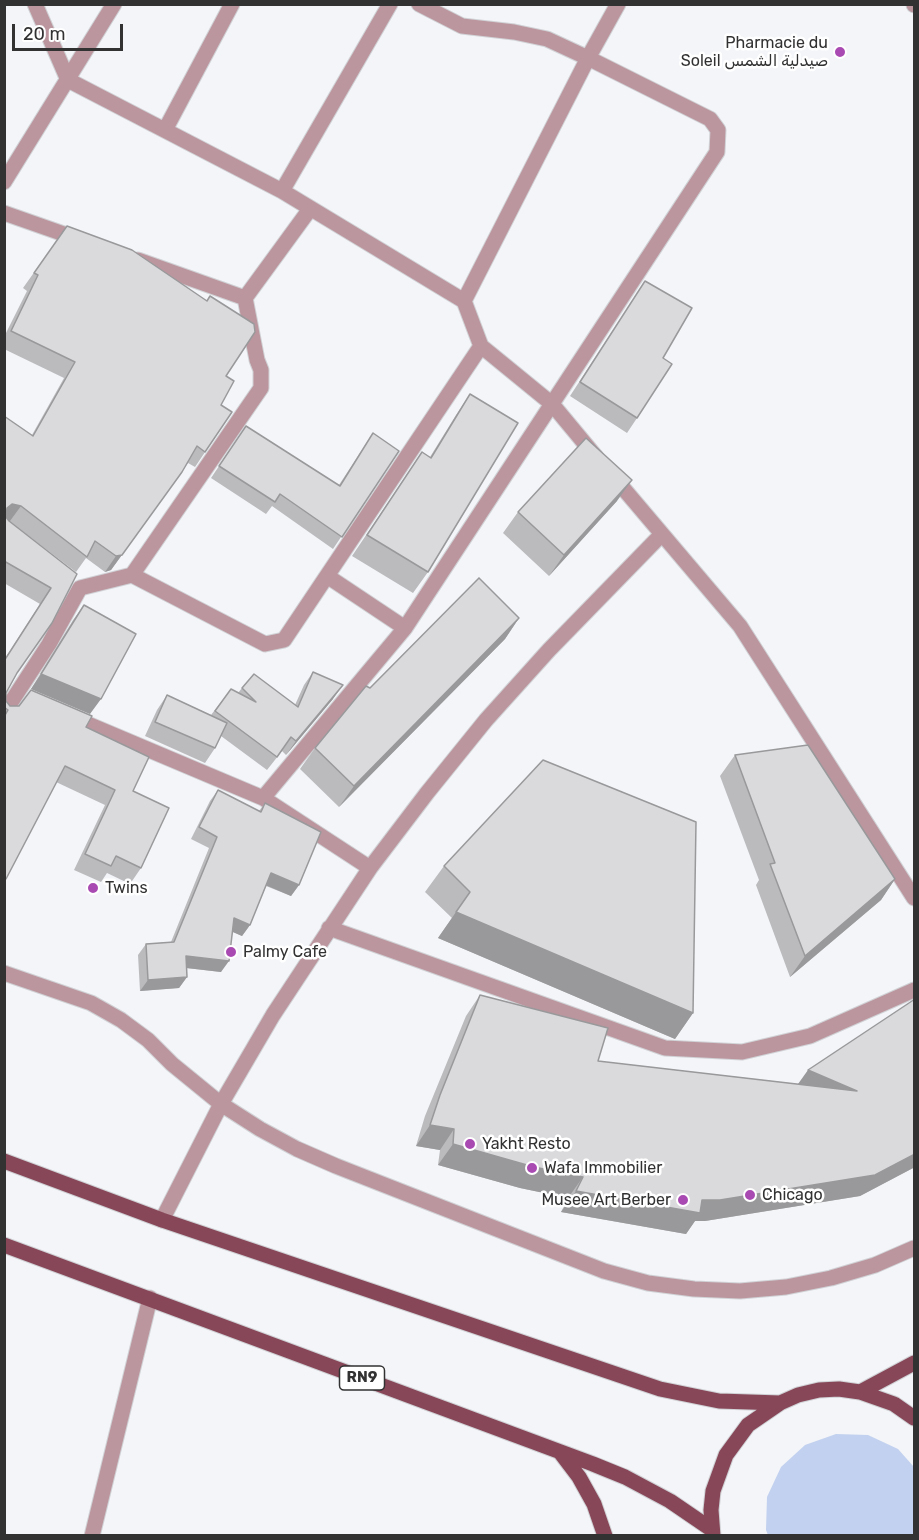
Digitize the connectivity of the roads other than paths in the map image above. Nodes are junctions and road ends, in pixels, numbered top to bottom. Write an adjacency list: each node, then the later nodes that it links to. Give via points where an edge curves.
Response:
1 (35, 4): 8 (street)
2 (114, 4): 8 (street)
3 (232, 4): 9 (street)
4 (390, 4): 11 (street)
5 (419, 4): 7 (street, via 462,26 547,39)
6 (618, 4): 7 (street)
7 (588, 58): 17 (street); 19 (street, via 710,119 718,130 717,152)
8 (68, 80): 9 (street); 10 (street)
9 (165, 130): 11 (street)
10 (4, 182)
11 (282, 191): 12 (street)
12 (310, 209): 16 (street); 17 (street)
13 (4, 213): 14 (street)
14 (92, 244)
15 (125, 256): 16 (street)
16 (245, 298): 21 (street, via 261,370 261,388)
17 (464, 301): 18 (street)
18 (481, 346): 19 (street); 22 (street)
19 (552, 404): 20 (street); 23 (street)
20 (662, 534): 27 (street, via 486,720); 28 (street, via 740,626)
21 (132, 574): 22 (street, via 265,644 284,640); 25 (street, via 76,584 21,696)
22 (327, 576): 23 (street)
23 (405, 628): 26 (street)
24 (58, 711): 26 (street)
25 (4, 713)
26 (263, 798): 27 (street)
27 (370, 868): 29 (street)
28 (915, 898)
29 (329, 928): 31 (street, via 665,1048 742,1052 799,1039); 32 (street)
30 (4, 973): 32 (street, via 91,1003 121,1020)
31 (915, 990)
32 (221, 1104): 34 (street); 36 (street, via 260,1129 336,1166 604,1271 648,1283 740,1291 786,1287 875,1265)
33 (4, 1161): 34 (main road, RN9)
34 (162, 1220): 40 (main road, RN9, via 660,1389 719,1401)
35 (4, 1245): 37 (main road, RN9)
36 (915, 1248)
37 (150, 1298): 42 (main road, RN9); 44 (street)
38 (915, 1364): 39 (main road)
39 (860, 1392): 40 (main road, RN9, via 819,1390); 41 (main road, RN9, via 894,1404)
40 (780, 1403): 43 (main road, RN9, via 748,1425 726,1455 713,1491)
41 (915, 1418)
42 (561, 1452): 43 (main road, RN9, via 625,1477 670,1501); 45 (main road, via 594,1504)
43 (712, 1532)
44 (92, 1536)
45 (604, 1536)

